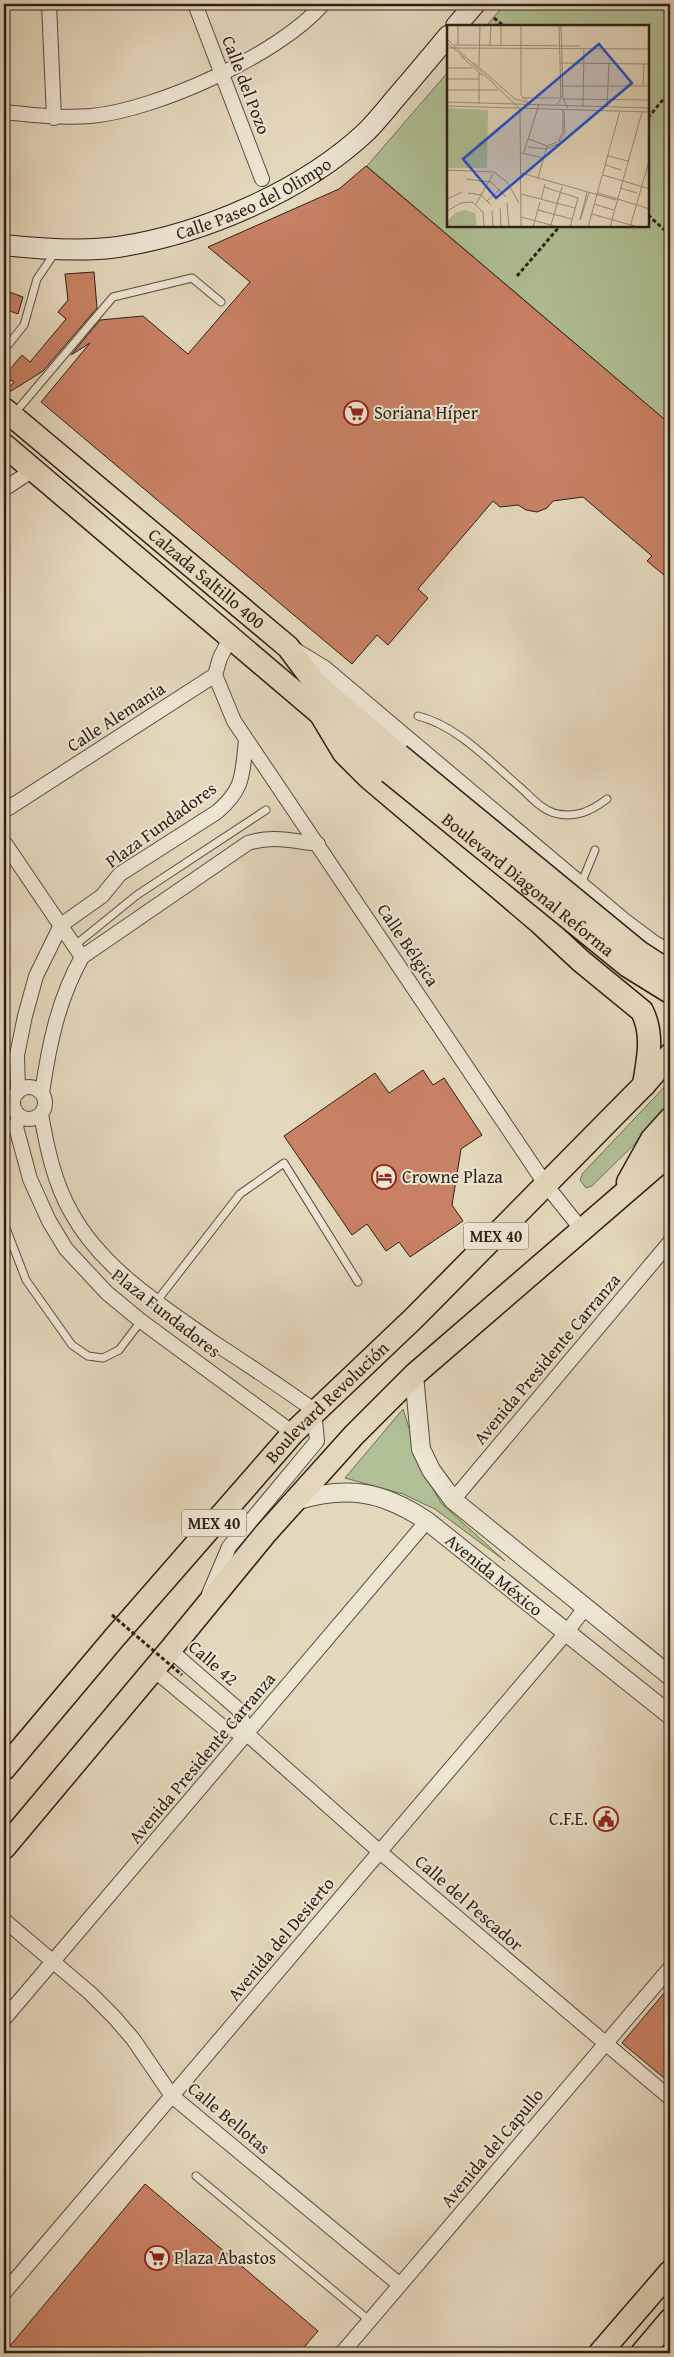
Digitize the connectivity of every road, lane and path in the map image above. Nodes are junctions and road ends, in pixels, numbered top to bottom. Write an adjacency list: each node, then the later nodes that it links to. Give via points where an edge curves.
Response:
1 (49, 4): 13 (street)
2 (195, 4): 9 (street, Calle del Pozo)
3 (323, 4): 9 (street, via 297,30)
4 (475, 4): 6 (main road)
5 (494, 18): 7 (path)
6 (457, 25)
7 (503, 25)
8 (447, 37): 19 (main road, Calle Paseo del Olimpo, via 368,130 311,174 233,213 175,234 116,247)
9 (221, 73): 13 (street, via 204,83 140,104 93,116); 14 (street, Calle del Pozo)
10 (670, 91): 12 (path)
11 (4, 112): 13 (street)
12 (649, 117)
13 (54, 118)
14 (262, 179)
15 (649, 216): 17 (path)
16 (558, 228): 20 (path)
17 (670, 235)
18 (4, 245): 19 (main road, Calle Paseo del Olimpo)
19 (57, 249): 22 (lane, via 37,279 24,325)
20 (517, 276)
21 (221, 302): 23 (lane, via 192,278 113,297)
22 (4, 350)
23 (8, 412): 28 (main road, Calzada Saltillo 400)
24 (4, 445): 25 (main road, Calzada Saltillo 400)
25 (33, 470): 26 (street); 27 (main road, Calzada Saltillo 400)
26 (4, 489)
27 (230, 638): 29 (street); 30 (main road, Calzada Saltillo 400)
28 (288, 647): 33 (main road, Calzada Saltillo 400, via 315,683); 40 (street, via 323,669)
29 (215, 675): 32 (street, Calle Bélgica, via 234,721); 36 (street, Calle Alemania)
30 (320, 713): 33 (main road, Calzada Saltillo 400); 45 (main road, via 344,752 368,777)
31 (418, 716): 34 (lane, via 434,720 452,731 546,810 567,815 590,812)
32 (246, 740): 38 (street, Calle Bélgica); 42 (street, Plaza Fundadores, via 240,787 231,800 120,874 102,896)
33 (394, 764): 46 (main road, Boulevard Diagonal Reforma, bridge, via 639,952); 48 (main road, Boulevard Diagonal Reforma, bridge, via 628,966)
34 (607, 799)
35 (266, 810): 44 (lane, via 137,895)
36 (4, 812)
37 (4, 842): 42 (street)
38 (318, 844): 44 (street, via 276,837 248,844); 57 (street, Calle Bélgica)
39 (595, 850): 40 (lane)
40 (580, 887): 41 (street)
41 (622, 921): 43 (street); 45 (main road, via 610,922 591,931 584,939)
42 (61, 925): 44 (street); 51 (street, Plaza Fundadores, via 36,976 25,1016 17,1054)
43 (662, 949): 47 (main road, via 643,974 625,985)
44 (78, 952): 52 (street, via 54,1023)
45 (581, 961): 47 (main road)
46 (670, 972)
47 (613, 986): 50 (main road, via 642,1011 648,1022 650,1041)
48 (670, 992)
49 (670, 1055): 50 (main road, Boulevard Revolución / MEX 40)
50 (644, 1085): 57 (main road, Boulevard Revolución / MEX 40)
51 (18, 1092): 52 (street, via 22,1088 33,1087); 54 (street, via 13,1106)
52 (42, 1093): 53 (street, via 45,1106)
53 (41, 1114): 54 (street, via 30,1119); 63 (street, Plaza Fundadores, via 56,1180 71,1213 121,1273)
54 (19, 1115): 64 (street, Plaza Fundadores, via 16,1127 30,1179 49,1221 66,1249 107,1293)
55 (670, 1119): 58 (main road, via 652,1139)
56 (666, 1157): 58 (main road, MEX 40)
57 (546, 1185): 60 (street, Calle Bélgica); 66 (main road, Boulevard Revolución / MEX 40, via 414,1318)
58 (620, 1195): 60 (main road, MEX 40)
59 (4, 1223): 64 (lane, via 26,1280 72,1346 88,1356 103,1358 119,1350)
60 (582, 1230): 65 (main road, MEX 40)
61 (670, 1242): 68 (street, Avenida Presidente Carranza)
62 (358, 1282): 63 (lane, via 284,1163 240,1194)
63 (156, 1302): 64 (street); 66 (street, Plaza Fundadores)
64 (141, 1321): 67 (street, Plaza Fundadores)
65 (414, 1375): 68 (street, Avenida México, via 421,1449 431,1470); 69 (main road, MEX 40, via 354,1434)
66 (314, 1410): 67 (main road, Boulevard Revolución / MEX 40); 72 (street, via 317,1441 229,1547)
67 (293, 1432): 81 (main road, Boulevard Revolución / MEX 40)
68 (453, 1500): 71 (street, Avenida México)
69 (295, 1501): 70 (street, Avenida México, via 322,1493 350,1491 404,1505); 72 (main road, MEX 40)
70 (427, 1521): 74 (street, Avenida México); 80 (street, Avenida Presidente Carranza)
71 (585, 1608): 74 (street, Avenida del Desierto); 78 (street, Avenida México)
72 (203, 1610): 75 (main road, MEX 40)
73 (112, 1616): 77 (path, bridge)
74 (566, 1633): 79 (street, Avenida México); 83 (street, Avenida del Desierto)
75 (170, 1650): 76 (main road, MEX 40); 80 (street, Calle 42, via 239,1710)
76 (154, 1670): 80 (street, via 224,1728); 82 (main road, MEX 40)
77 (182, 1675)
78 (670, 1676)
79 (670, 1715)
80 (247, 1734): 83 (street, Calle del Pescador); 85 (street, Avenida Presidente Carranza)
81 (4, 1769)
82 (4, 1848)
83 (380, 1852): 88 (street, Calle del Pescador); 89 (street, Avenida del Desierto)
84 (4, 1920): 85 (street, Calle Bellotas)
85 (53, 1962): 87 (street, Avenida Presidente Carranza); 89 (street, Calle Bellotas, via 114,2017)
86 (670, 1968): 88 (street, Avenida del Capullo)
87 (4, 2019)
88 (605, 2044): 90 (street, Calle del Pescador); 93 (street, Avenida del Capullo)
89 (172, 2096): 93 (street, Calle Bellotas); 94 (street, Avenida del Desierto)
90 (670, 2098)
91 (196, 2176): 96 (lane)
92 (670, 2272): 98 (main road)
93 (400, 2285): 96 (street, Avenida del Capullo)
94 (4, 2293)
95 (670, 2320): 99 (main road)
96 (370, 2321): 97 (street, Avenida del Capullo)
97 (342, 2353)
98 (600, 2353)
99 (642, 2353)

